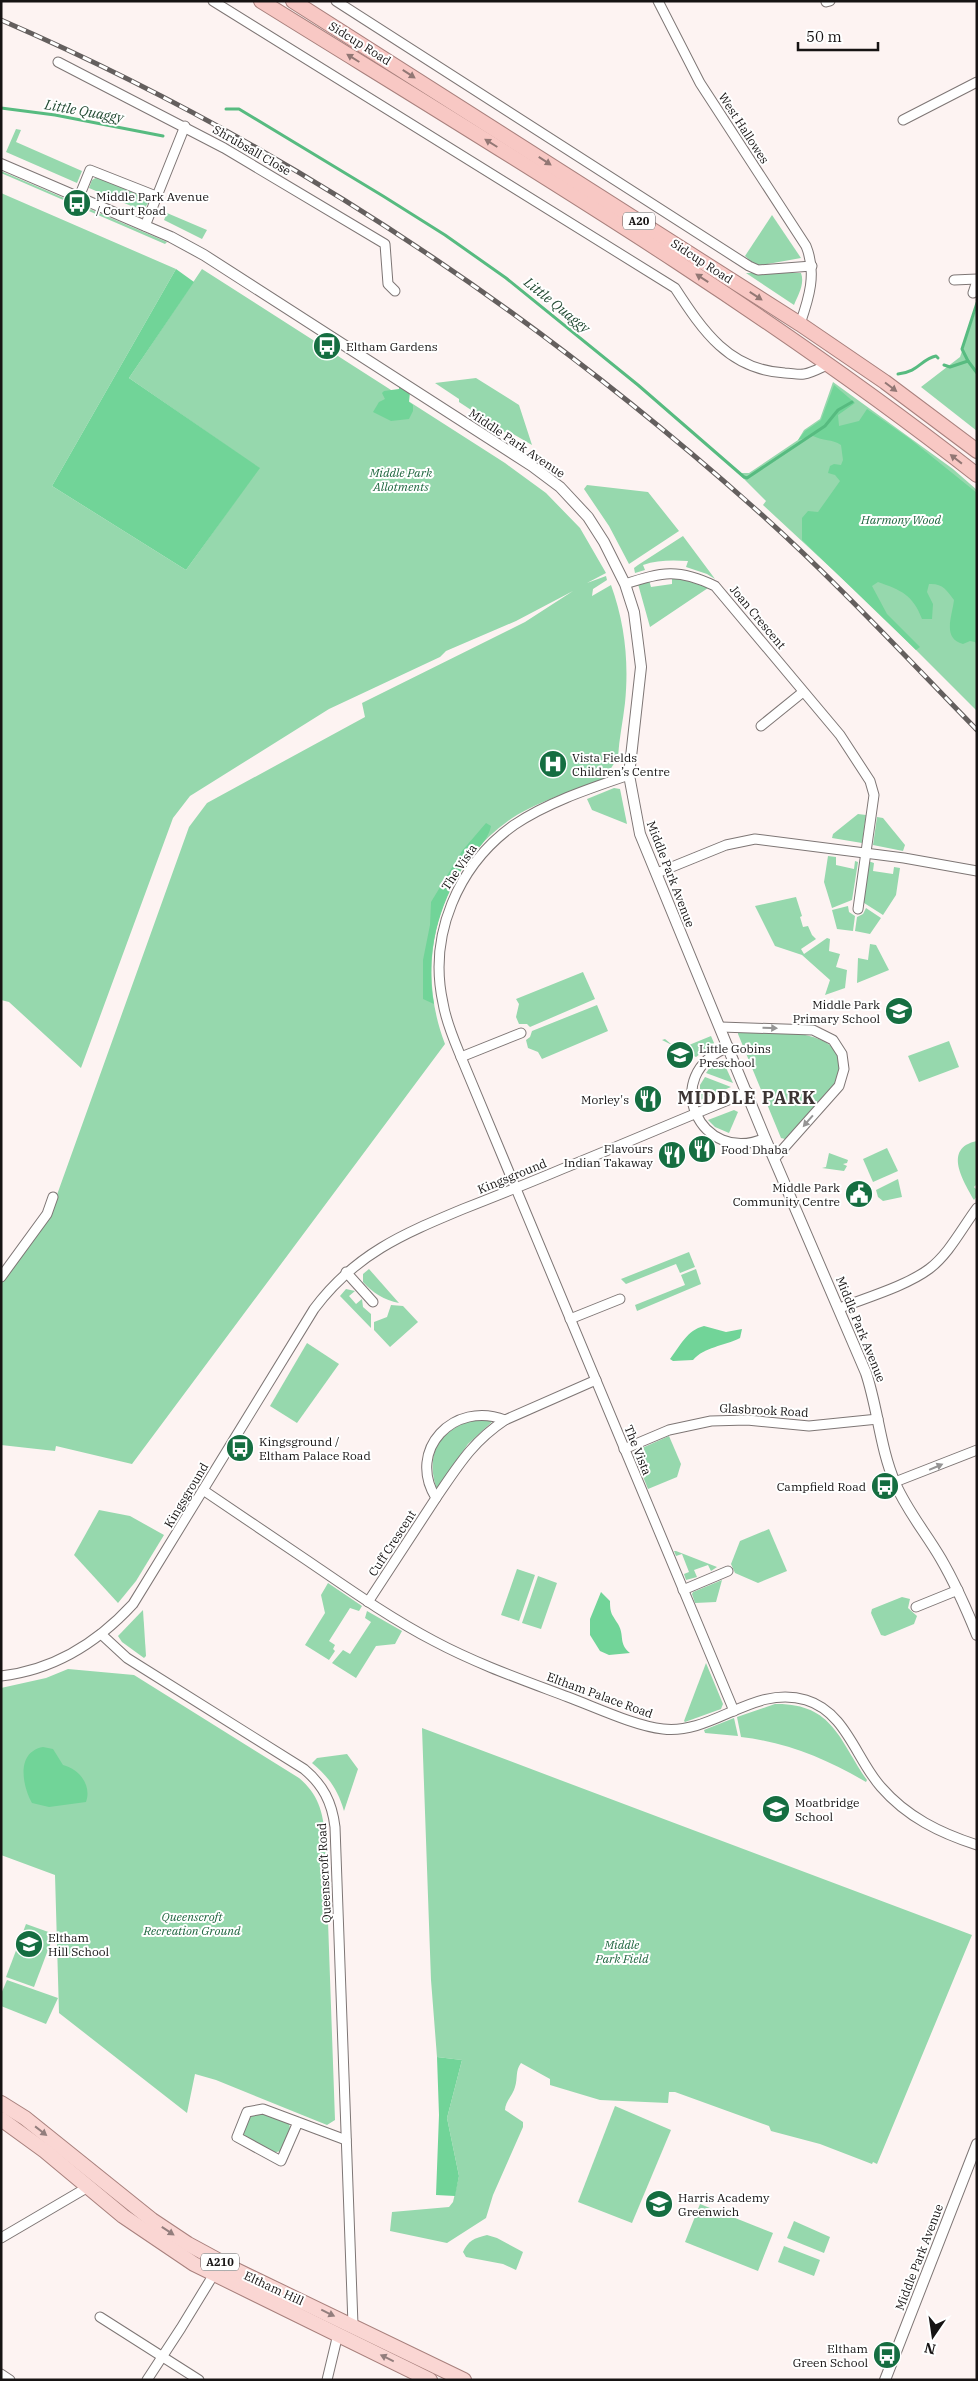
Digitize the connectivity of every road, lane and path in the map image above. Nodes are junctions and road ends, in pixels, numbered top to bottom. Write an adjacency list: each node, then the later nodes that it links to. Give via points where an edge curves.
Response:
1 (213, 1): 20 (street, via 675,288 699,324 747,366 770,372 804,374)
2 (261, 1): 20 (highway, Sidcup Road / A20, one-way to 2, via 740,302 584,202)
3 (293, 1): 19 (highway, Sidcup Road / A20, one-way to 19)
4 (336, 1): 14 (street, Sidcup Road, via 748,266 758,270)
5 (658, 1): 14 (street, West Hallowes, via 700,83 803,241)
6 (58, 62): 9 (street, Shrubsall Close)
7 (977, 82): 8 (street)
8 (903, 120)
9 (185, 126): 11 (street); 17 (street, Shrubsall Close, via 385,244 388,284)
10 (1, 164): 12 (street, Middle Park Avenue)
11 (156, 196): 12 (street, via 90,170); 13 (street)
12 (79, 197): 13 (street, Middle Park Avenue)
13 (145, 226): 23 (street, Middle Park Avenue, via 204,255 560,487 588,517)
14 (812, 266): 19 (street, via 809,295)
15 (954, 280): 16 (street)
16 (977, 280): 18 (street)
17 (395, 291)
18 (973, 293)
19 (800, 324): 21 (highway, Sidcup Road / A20, one-way to 21)
20 (829, 364): 22 (highway, Sidcup Road / A20, one-way to 20)
21 (977, 451)
22 (977, 475)
23 (625, 584): 24 (street, Joan Crescent, via 669,572 696,576 715,586); 26 (street, Middle Park Avenue, via 634,612 641,668)
24 (803, 692): 25 (street); 27 (street, Joan Crescent, via 840,735 870,781 874,795)
25 (761, 726)
26 (629, 775): 29 (street, Middle Park Avenue, via 640,834); 34 (street, The Vista, via 565,799 514,825 483,853 459,886 444,930 440,974 442,1002)
27 (866, 854): 28 (street); 29 (street, via 755,839 726,845); 30 (street, Joan Crescent)
28 (977, 871)
29 (656, 873): 31 (street, Middle Park Avenue)
30 (858, 909)
31 (721, 1027): 33 (street, Middle Park Avenue); 38 (street, one-way to 38, via 813,1030 833,1040 842,1054 844,1069 839,1086)
32 (522, 1033): 34 (street)
33 (729, 1047): 35 (street, Middle Park Avenue); 36 (street, via 707,1060 696,1074 691,1093)
34 (461, 1057): 39 (street, The Vista)
35 (748, 1092): 36 (street, Kingsground); 37 (street, Middle Park Avenue)
36 (695, 1113): 37 (street, via 703,1126 722,1140 740,1143); 39 (street, Kingsground)
37 (766, 1138): 38 (street, Middle Park Avenue)
38 (775, 1158): 46 (street, Middle Park Avenue)
39 (515, 1188): 42 (street, Kingsground, via 382,1245); 47 (street, The Vista)
40 (53, 1197): 43 (street, via 47,1214)
41 (977, 1208): 46 (street, via 929,1269)
42 (346, 1272): 45 (street); 54 (street, Kingsground, via 314,1309)
43 (1, 1277)
44 (620, 1298): 47 (street)
45 (373, 1302)
46 (840, 1308): 49 (street, Middle Park Avenue, via 866,1373)
47 (570, 1319): 48 (street, The Vista)
48 (596, 1380): 50 (street, Cuff Crescent); 51 (street, The Vista)
49 (878, 1419): 51 (street, Glasbrook Road, via 809,1426 747,1420 711,1421 669,1430); 53 (street, Middle Park Avenue)
50 (505, 1420): 55 (street, Cuff Crescent, via 478,1440); 55 (street, via 491,1414 464,1416 440,1433 432,1444 427,1474)
51 (624, 1449): 57 (street, The Vista)
52 (977, 1450): 53 (street, one-way to 52)
53 (895, 1482): 58 (street, Middle Park Avenue, via 913,1518)
54 (203, 1490): 59 (street, Eltham Palace Road); 61 (street, Kingsground, via 143,1589 129,1608)
55 (436, 1498): 59 (street, Cuff Crescent)
56 (728, 1571): 57 (street)
57 (683, 1590): 64 (street, The Vista)
58 (958, 1590): 60 (street); 62 (street, Middle Park Avenue)
59 (368, 1602): 64 (street, Eltham Palace Road, via 428,1638 486,1667 650,1727 683,1729)
60 (916, 1607)
61 (101, 1634): 63 (street, Kingsground, via 60,1660); 69 (street, Queenscroft Road, via 127,1658 304,1769 329,1800 335,1827)
62 (977, 1635)
63 (1, 1676)
64 (734, 1711): 65 (street, Eltham Palace Road, via 776,1697 807,1700 821,1707 844,1729 864,1764 888,1795 907,1812 929,1826)
65 (977, 1846)
66 (1, 2102): 75 (main road, Eltham Hill / A210, one-way to 75, via 152,2220 188,2244)
67 (1, 2119): 71 (main road, Eltham Hill / A210)
68 (298, 2122): 68 (street, via 263,2108 247,2112 237,2138 281,2161); 69 (street)
69 (346, 2140): 75 (street, Queenscroft Road)
70 (977, 2144): 85 (street, Middle Park Avenue)
71 (88, 2187): 72 (street); 73 (main road, Eltham Hill / A210, via 144,2231)
72 (1, 2238)
73 (214, 2274): 76 (main road, Eltham Hill / A210); 77 (street)
74 (100, 2316): 77 (street)
75 (353, 2325): 84 (main road, Eltham Hill / A210)
76 (338, 2334): 82 (street); 83 (main road, Eltham Hill / A210, one-way to 76)
77 (163, 2356): 80 (street); 81 (street)
78 (1, 2374): 79 (street)
79 (10, 2380)
80 (147, 2380)
81 (199, 2380)
82 (327, 2380)
83 (430, 2380)
84 (464, 2380)
85 (885, 2380)

